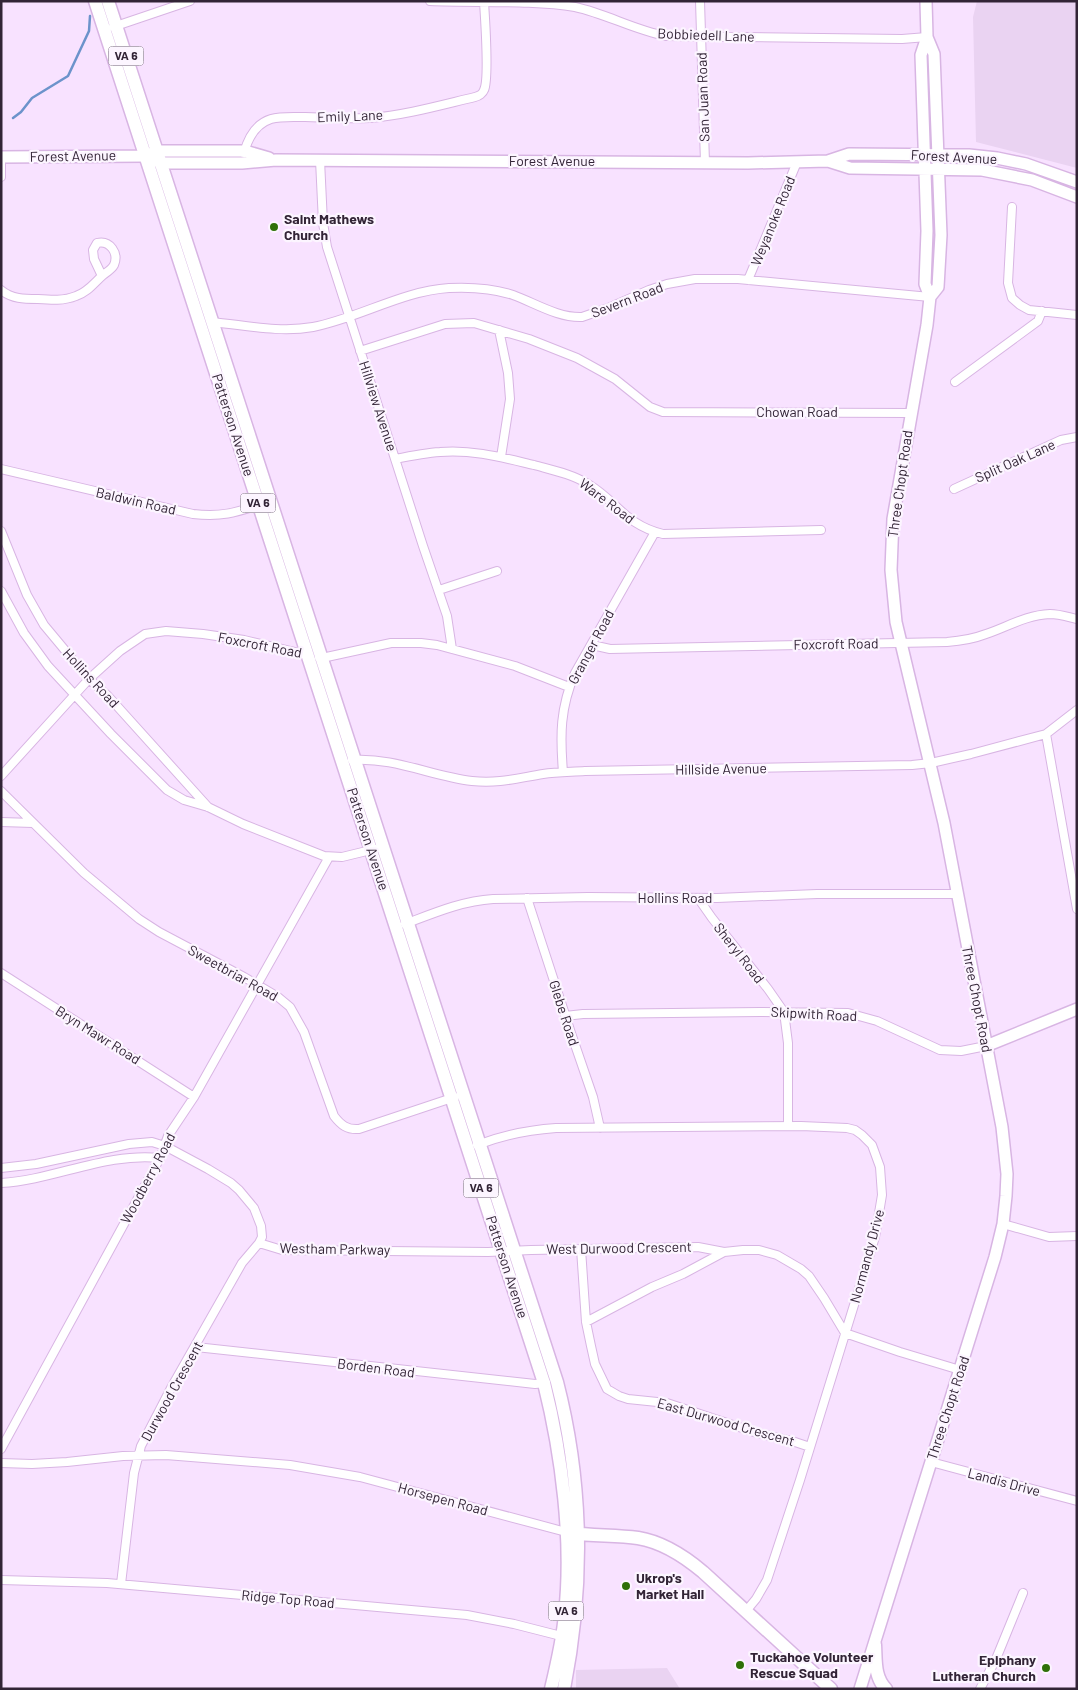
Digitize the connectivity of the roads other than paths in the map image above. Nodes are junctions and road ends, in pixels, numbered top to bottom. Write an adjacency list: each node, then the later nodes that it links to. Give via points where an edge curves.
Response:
1 (95, 1): 8 (main road, Patterson Avenue / VA 6)
2 (108, 1): 8 (main road, Patterson Avenue / VA 6)
3 (190, 1): 8 (street)
4 (430, 1): 7 (street, Bobbiedell Lane)
5 (700, 1): 9 (street, San Juan Road)
6 (926, 1): 10 (main road, Three Chopt Road)
7 (484, 2): 9 (street, Bobbiedell Lane, via 574,7 646,32); 11 (street, Emily Lane, via 486,74 482,93 389,116 272,119 254,131)
8 (110, 28): 15 (main road, Patterson Avenue / VA 6)
9 (701, 37): 10 (street, Bobbiedell Lane); 21 (street, San Juan Road)
10 (927, 37): 12 (main road, Three Chopt Road, via 921,56); 13 (main road, Three Chopt Road, via 934,54)
11 (245, 150): 15 (main road, Forest Avenue); 16 (main road, Forest Avenue); 20 (street, Emily Lane)
12 (925, 155): 13 (main road, Forest Avenue); 18 (main road, Forest Avenue, via 848,154); 22 (main road, Three Chopt Road)
13 (939, 155): 23 (main road, Three Chopt Road); 25 (main road, Forest Avenue, via 969,154 1011,160)
14 (1, 157): 15 (main road, Forest Avenue); 24 (street)
15 (154, 157): 20 (main road, Forest Avenue); 35 (main road, Patterson Avenue / VA 6); 36 (main road, Patterson Avenue / VA 6)
16 (276, 160): 17 (main road, Forest Avenue); 20 (main road, Forest Avenue)
17 (320, 160): 21 (main road, Forest Avenue); 34 (street, Hillview Avenue, via 325,239)
18 (828, 161): 19 (main road, Forest Avenue); 22 (main road, Forest Avenue, via 850,168)
19 (797, 162): 21 (main road, Forest Avenue); 29 (street, Weyanoke Road)
20 (242, 163)
21 (705, 163)
22 (925, 168): 23 (main road, Forest Avenue); 31 (main road, Three Chopt Road, via 925,284)
23 (939, 168): 26 (main road, Forest Avenue, via 982,170 1015,176); 31 (main road, Three Chopt Road, via 941,260 938,287)
24 (1, 177)
25 (1077, 182)
26 (1077, 197)
27 (1012, 207): 32 (street, via 1009,288 1012,298 1020,306)
28 (102, 276): 30 (street, via 85,292 58,300 18,298)
29 (748, 280): 31 (street, Severn Road); 34 (street, Severn Road, via 695,279 667,284 582,317 567,316 499,292 471,288 430,291)
30 (1, 290)
31 (930, 298): 40 (main road, Three Chopt Road)
32 (1042, 311): 33 (street); 39 (street, via 1038,321)
33 (1077, 315)
34 (349, 316): 36 (street, Severn Road, via 314,326 276,330); 38 (street, Hillview Avenue)
35 (199, 321): 36 (street, Severn Road); 46 (main road, Patterson Avenue / VA 6)
36 (213, 322): 46 (main road, Patterson Avenue / VA 6)
37 (499, 330): 38 (street, Chowan Road, via 474,323 445,324); 40 (street, Chowan Road, via 578,358 615,379 657,410 672,413); 42 (street, via 510,399)
38 (360, 351): 43 (street, Hillview Avenue)
39 (955, 382)
40 (911, 413): 54 (main road, Three Chopt Road, via 892,544 893,596)
41 (1077, 437): 45 (street, Split Oak Lane, via 1061,440)
42 (501, 457): 43 (street, Ware Road, via 441,452); 49 (street, Ware Road, via 574,477 596,490 635,523)
43 (395, 459): 51 (street, Hillview Avenue)
44 (1, 469): 46 (street, Baldwin Road, via 193,514 226,515)
45 (954, 489)
46 (265, 502): 57 (main road, Patterson Avenue / VA 6); 58 (main road, Patterson Avenue / VA 6)
47 (1, 530): 59 (street, Hollins Road, via 36,613)
48 (821, 530): 49 (street, Ware Road)
49 (656, 532): 55 (street, Granger Road)
50 (497, 571): 51 (street)
51 (439, 590): 56 (street, Hillview Avenue)
52 (1, 591): 61 (street, Hollins Road, via 24,633 48,666)
53 (1077, 618): 54 (street, Foxcroft Road, via 1057,614 1038,616 967,640)
54 (901, 644): 55 (street, Foxcroft Road, via 610,649); 66 (main road, Three Chopt Road)
55 (592, 645): 60 (street, Granger Road)
56 (452, 649): 58 (street, Foxcroft Road, via 421,643 391,643); 60 (street, Foxcroft Road, via 515,666)
57 (308, 654): 58 (street, Foxcroft Road); 59 (street, Foxcroft Road, via 236,639 177,632 151,633 134,640); 65 (main road, Patterson Avenue / VA 6)
58 (322, 658): 64 (main road, Patterson Avenue / VA 6)
59 (90, 679): 61 (street, Foxcroft Road); 70 (street, Hollins Road)
60 (569, 687): 67 (street, Granger Road, via 560,727)
61 (76, 695): 68 (street, Foxcroft Road); 70 (street, Hollins Road, via 167,790 184,800)
62 (1077, 710): 63 (street, Hillside Avenue)
63 (1046, 734): 66 (street, Hillside Avenue); 78 (street)
64 (356, 760): 65 (street, Hillside Avenue); 67 (street, Hillside Avenue, via 381,761 471,781 506,781); 73 (main road, Patterson Avenue / VA 6)
65 (342, 761): 73 (main road, Patterson Avenue / VA 6)
66 (931, 763): 67 (street, Hillside Avenue); 75 (main road, Three Chopt Road)
67 (563, 772)
68 (1, 776)
69 (1, 791): 72 (street, Sweetbriar Road)
70 (208, 807): 74 (street, Hollins Road)
71 (1, 822): 72 (street)
72 (33, 824): 81 (street, Sweetbriar Road, via 84,873 140,919)
73 (377, 848): 74 (street, Hollins Road); 79 (main road, Patterson Avenue / VA 6)
74 (329, 857): 81 (street, Woodberry Road)
75 (958, 894): 77 (street, Hollins Road); 85 (main road, Three Chopt Road)
76 (527, 898): 77 (street, Hollins Road); 79 (street, Hollins Road, via 471,901); 84 (street, Glebe Road)
77 (698, 898): 83 (street, Sheryl Road)
78 (1077, 909)
79 (403, 925): 86 (main road, Patterson Avenue / VA 6)
80 (1, 973): 87 (street, Bryn Mawr Road)
81 (257, 984): 86 (street, Sweetbriar Road, via 278,996 297,1018 334,1116 345,1128 359,1129); 87 (street, Woodberry Road)
82 (1077, 1009): 85 (main road, Skipwith Road)
83 (784, 1012): 84 (street, Skipwith Road); 85 (street, Skipwith Road, via 863,1016 940,1050 961,1051); 88 (street, Sheryl Road, via 788,1043)
84 (565, 1016): 89 (street, Glebe Road)
85 (986, 1046): 95 (main road, Three Chopt Road, via 1005,1154)
86 (458, 1096): 91 (main road, Patterson Avenue / VA 6)
87 (194, 1097): 90 (street, Woodberry Road)
88 (788, 1126): 89 (street, Normandy Drive); 102 (street, Normandy Drive, via 855,1130 872,1145 880,1167 882,1195 875,1237)
89 (600, 1128): 91 (street, Normandy Drive, via 529,1130)
90 (164, 1146): 92 (street, Woodberry Road); 93 (street, Westham Parkway, via 152,1142 129,1144 36,1164); 97 (street, Westham Parkway, via 239,1190 259,1218 262,1237)
91 (474, 1146): 98 (main road, Patterson Avenue / VA 6)
92 (160, 1158): 94 (street, via 139,1156 47,1176); 107 (street, Woodberry Road)
93 (1, 1168)
94 (1, 1182)
95 (1003, 1224): 96 (street, via 1049,1237); 104 (main road, Three Chopt Road)
96 (1077, 1236)
97 (259, 1243): 98 (street, Westham Parkway, via 282,1250); 103 (street, Durwood Crescent, via 242,1263)
98 (508, 1250): 99 (street, West Durwood Crescent); 105 (main road, Patterson Avenue / VA 6)
99 (581, 1250): 100 (street, West Durwood Crescent, via 698,1247); 101 (street, East Durwood Crescent)
100 (724, 1252): 101 (street, West Durwood Crescent); 102 (street, West Durwood Crescent, via 759,1250 796,1265 809,1276)
101 (586, 1322): 106 (street, East Durwood Crescent, via 595,1364 612,1393 628,1399 668,1403)
102 (845, 1333): 104 (street); 106 (street, Normandy Drive)
103 (196, 1347): 105 (street, Borden Road, via 482,1380); 108 (street, Durwood Crescent, via 151,1425)
104 (960, 1370): 109 (main road, Three Chopt Road)
105 (551, 1383): 112 (main road, Patterson Avenue / VA 6, via 572,1458)
106 (810, 1447): 116 (street, Normandy Drive, via 768,1580)
107 (1, 1449)
108 (138, 1456): 110 (street, Horsepen Road, via 32,1464); 112 (street, Horsepen Road, via 185,1456 325,1470 394,1485); 114 (street, Durwood Crescent)
109 (931, 1462): 111 (street, Landis Drive); 118 (main road, Three Chopt Road)
110 (1, 1463)
111 (1077, 1501)
112 (572, 1533): 116 (main road, Horsepen Road, via 638,1538 663,1546 694,1565); 117 (main road, Patterson Avenue / VA 6, via 578,1573)
113 (1, 1580): 114 (street, Ridge Top Road)
114 (120, 1584): 117 (street, Ridge Top Road, via 467,1615)
115 (1023, 1593): 124 (street)
116 (746, 1611): 121 (main road, Horsepen Road)
117 (568, 1637): 119 (main road, Patterson Avenue / VA 6); 120 (main road, Patterson Avenue / VA 6)
118 (875, 1644): 122 (main road, Three Chopt Road); 123 (main road, via 878,1676)
119 (551, 1689)
120 (564, 1689)
121 (831, 1689)
122 (860, 1689)
123 (886, 1689)
124 (980, 1689)

